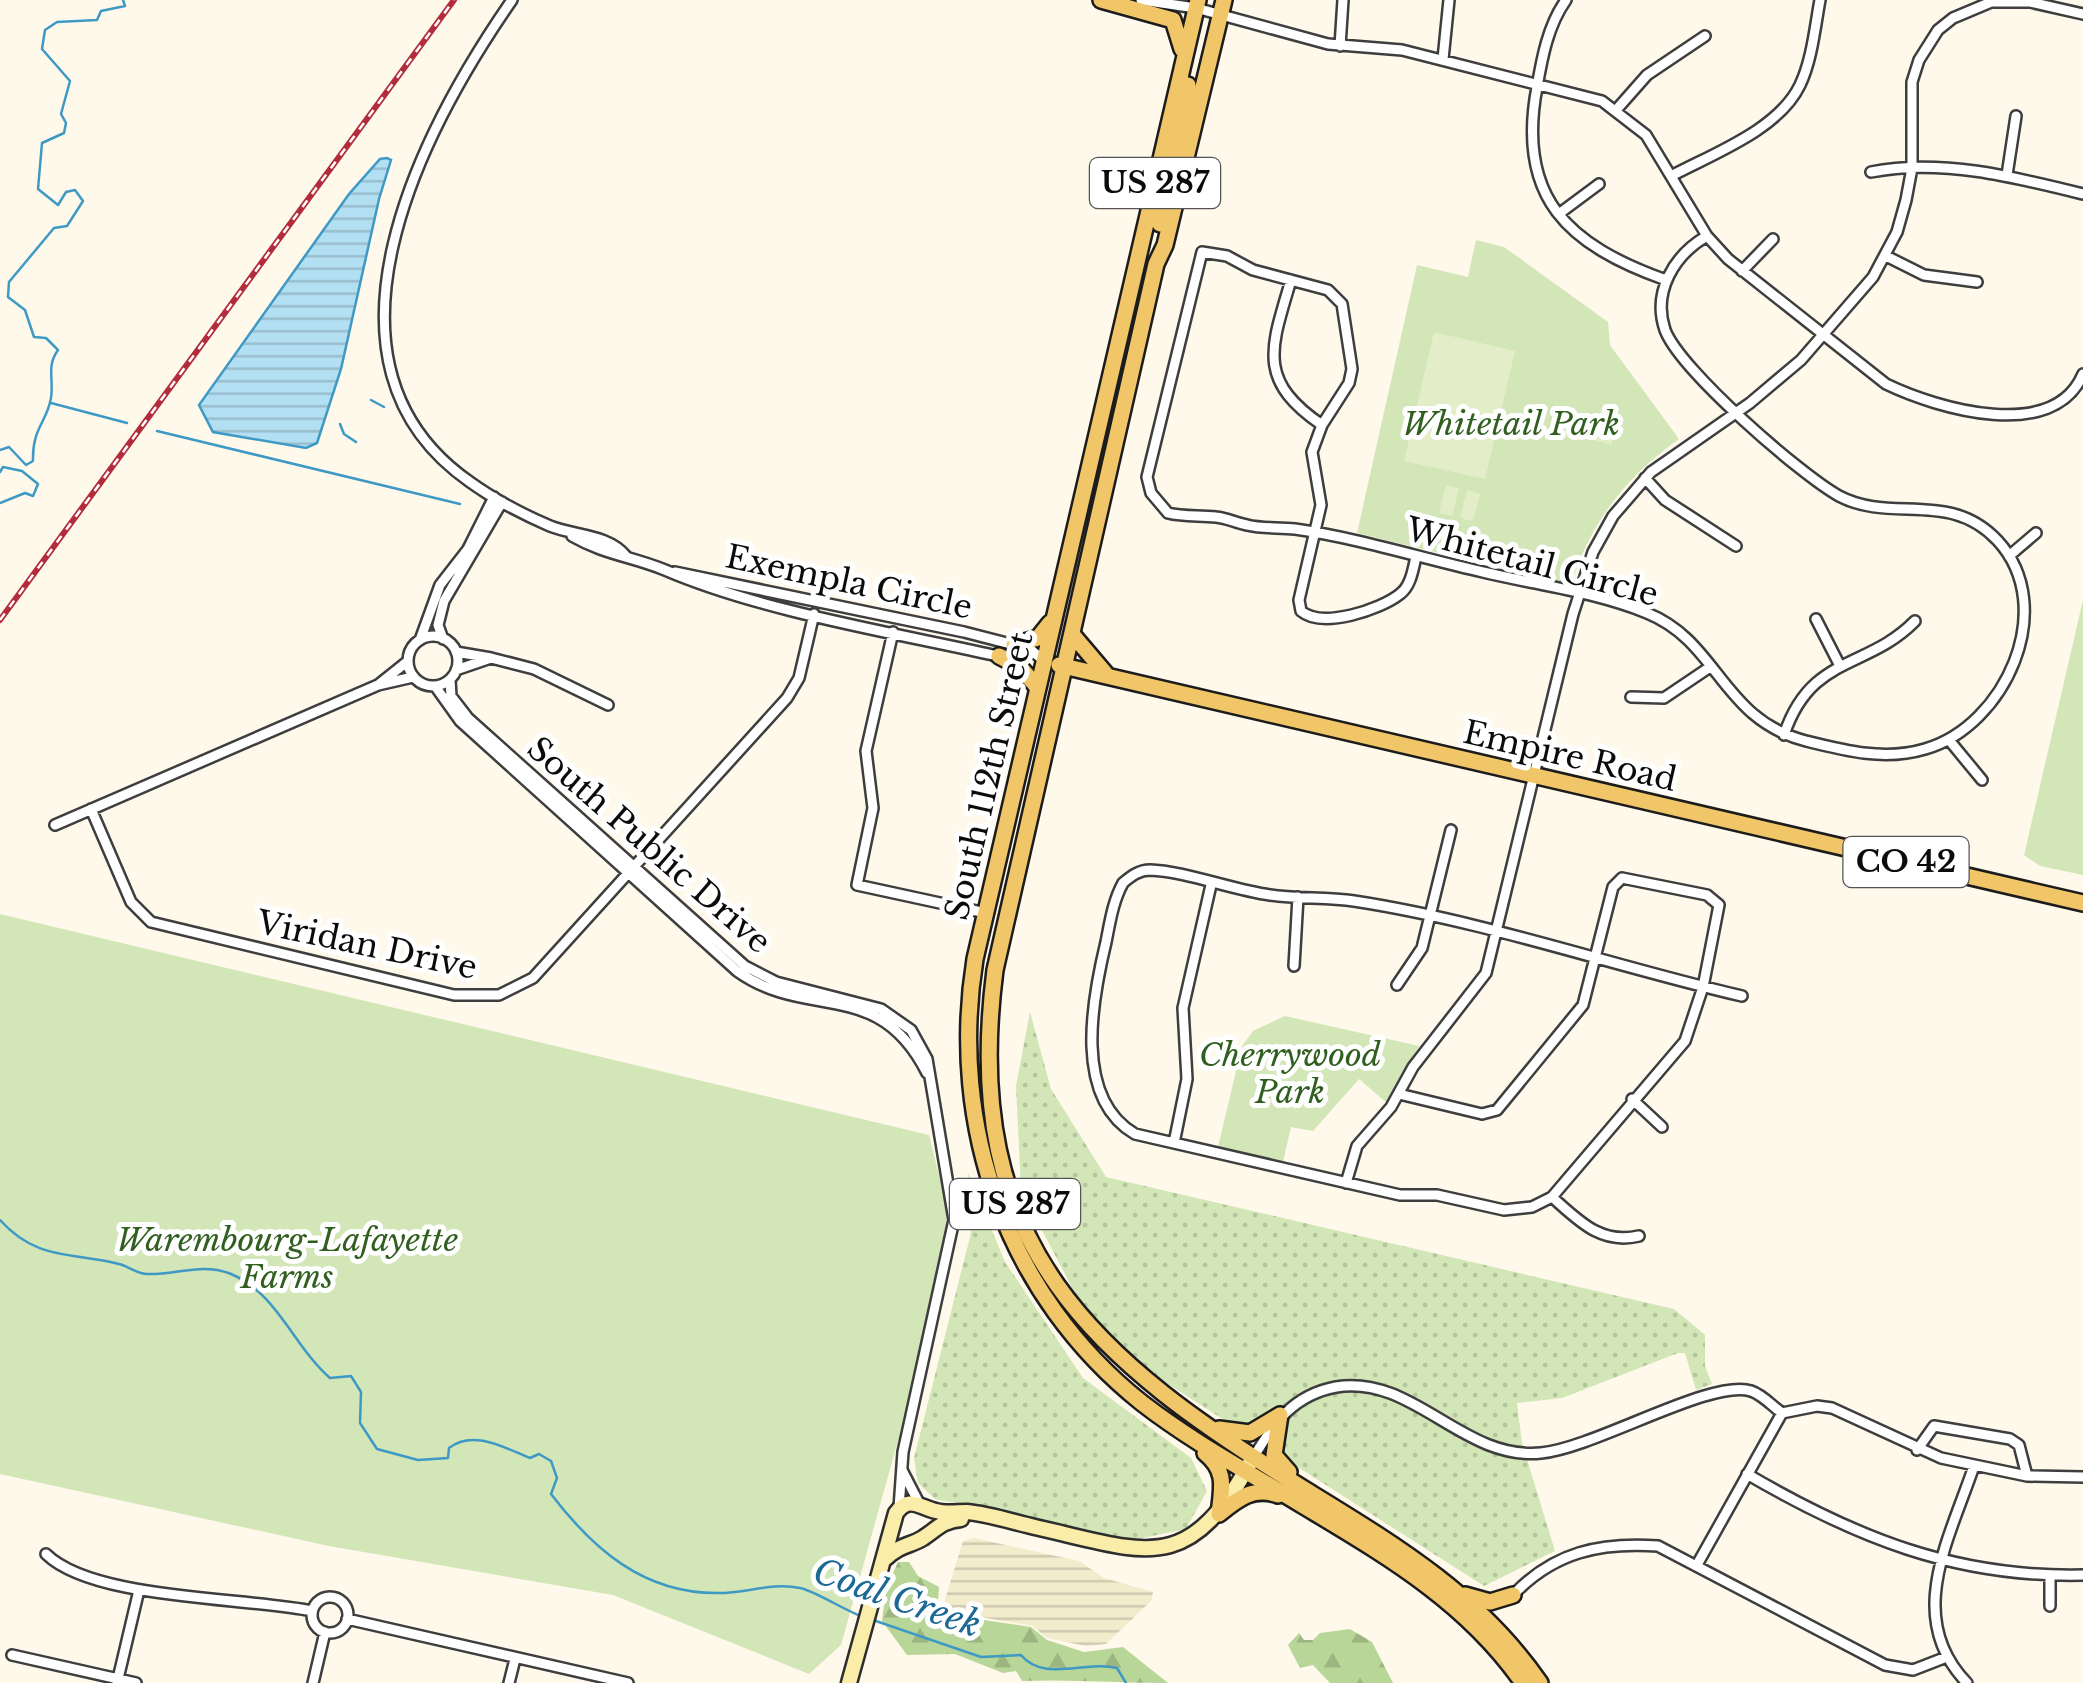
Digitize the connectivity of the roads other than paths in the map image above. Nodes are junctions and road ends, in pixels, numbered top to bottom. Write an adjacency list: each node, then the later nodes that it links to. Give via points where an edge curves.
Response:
1 (512, 0): 39 (street, Exempla Circle, via 472,58 428,145 392,250 384,303 389,367 404,409 446,464)
2 (1101, 0): 15 (main road, via 1173,20)
3 (1141, 0): 9 (street)
4 (1224, 0): 11 (main road, South 112th Street / US 287)
5 (1344, 0): 13 (street)
6 (1449, 0): 14 (street)
7 (1566, 0): 16 (street, via 1547,40)
8 (1820, 0): 21 (street, via 1804,76 1789,103)
9 (1202, 3): 11 (main road); 15 (main road, South 112th Street / US 287); 29 (main road)
10 (2083, 14): 19 (street, via 2030,2 1991,2 1938,30 1912,82)
11 (1220, 18): 13 (street); 29 (main road, South 112th Street / US 287)
12 (1705, 36): 17 (street, via 1647,75)
13 (1340, 46): 14 (street)
14 (1442, 59): 16 (street)
15 (1182, 66): 48 (main road, South 112th Street / US 287)
16 (1538, 82): 17 (street); 25 (street, via 1530,151)
17 (1617, 109): 21 (street, via 1646,135)
18 (2016, 116): 22 (street)
19 (1912, 168): 20 (street); 22 (street); 28 (street)
20 (1871, 172)
21 (1673, 175): 26 (street)
22 (2007, 175): 24 (street)
23 (1599, 184): 25 (street)
24 (2083, 194)
25 (1560, 212): 32 (street, via 1606,258)
26 (1707, 236): 30 (street); 32 (street, via 1686,250)
27 (1774, 239): 30 (street)
28 (1886, 256): 33 (street, via 1924,275); 34 (street)
29 (1156, 264): 52 (main road, South 112th Street / US 287)
30 (1742, 272): 34 (street)
31 (1291, 280): 37 (street, via 1275,328 1278,379 1282,394); 37 (street, Whitetail Circle, via 1336,296 1347,326 1350,378); 40 (street, Whitetail Circle, via 1227,256 1200,256 1147,477 1168,513)
32 (1666, 280): 36 (street, via 1662,314 1670,340)
33 (1977, 282)
34 (1823, 337): 35 (street, via 1910,395 2021,416 2063,402); 36 (street)
35 (2083, 374)
36 (1738, 412): 38 (street); 43 (street, via 1839,496 1964,517)
37 (1322, 424): 40 (street, Whitetail Circle, via 1312,452 1321,505)
38 (1644, 478): 42 (street, via 1665,500); 46 (street, via 1604,530)
39 (498, 500): 45 (street, Exempla Circle); 53 (street, via 444,601 438,625); 54 (street, via 440,584)
40 (1316, 534): 44 (street, Whitetail Circle); 44 (street, via 1299,600 1301,611 1314,618 1334,620 1397,596 1408,586)
41 (2036, 534): 43 (street)
42 (1736, 546)
43 (2009, 556): 74 (street, Whitetail Circle, via 2024,599 2019,646 2000,692)
44 (1416, 557): 46 (street, Whitetail Circle)
45 (666, 570): 47 (street, Exempla Circle); 55 (street, Exempla Circle)
46 (1578, 594): 63 (street, Whitetail Circle, via 1654,616 1688,638); 75 (street)
47 (814, 614): 51 (street, Exempla Circle); 80 (street, Viridan Drive, via 790,694)
48 (1055, 616): 55 (main road, via 1038,638); 60 (main road, South 112th Street / US 287)
49 (1816, 620): 61 (street)
50 (1915, 621): 61 (street, via 1896,641)
51 (893, 632): 57 (street, Exempla Circle); 84 (street, via 866,750 872,808 857,884)
52 (1072, 634): 62 (main road, South 112th Street / US 287); 66 (main road)
53 (443, 639): 54 (street); 56 (street)
54 (420, 640): 59 (street)
55 (1014, 645): 60 (street, Exempla Circle)
56 (456, 652): 58 (street); 64 (street)
57 (999, 656): 60 (street, Exempla Circle); 70 (main road)
58 (491, 658): 64 (street); 72 (street, via 534,669)
59 (408, 661): 65 (street); 68 (street)
60 (1044, 661): 62 (main road, Empire Road / CO 42); 70 (main road, South 112th Street / US 287)
61 (1839, 664): 73 (street, via 1804,696)
62 (1066, 666): 66 (main road, Empire Road / CO 42); 102 (main road, South 112th Street / US 287, via 995,970 986,1069 993,1128 1023,1222 1064,1296 1122,1363)
63 (1710, 667): 71 (street, via 1664,698); 73 (street, Whitetail Circle, via 1752,717)
64 (456, 670): 67 (street)
65 (413, 676): 68 (street); 69 (street)
66 (1108, 677): 75 (main road, Empire Road / CO 42)
67 (450, 680): 69 (street); 80 (street, South Public Drive, via 452,696 468,718)
68 (378, 685): 77 (street)
69 (435, 686): 80 (street, South Public Drive, via 460,721)
70 (1038, 688): 84 (main road, South 112th Street / US 287)
71 (1632, 698)
72 (608, 705)
73 (1784, 735): 74 (street, Whitetail Circle, via 1888,756)
74 (1950, 740): 76 (street)
75 (1535, 776): 83 (main road, Empire Road / CO 42); 86 (street)
76 (1982, 780)
77 (91, 809): 78 (street); 80 (street, Viridan Drive, via 131,902 152,922 478,998 533,978)
78 (55, 825)
79 (1451, 830): 85 (street)
80 (630, 870): 106 (street, South Public Drive, via 757,974 864,1002 894,1016 922,1048 954,1220)
81 (1211, 885): 82 (street); 95 (street, via 1183,1008 1187,1079); 95 (street, via 1151,870 1123,883 1092,1001 1092,1036 1108,1110 1136,1134)
82 (1298, 897): 85 (street); 88 (street)
83 (2083, 903)
84 (986, 913): 101 (main road, South 112th Street / US 287, via 970,989 968,1076 994,1198 1057,1316 1120,1384)
85 (1430, 918): 86 (street); 89 (street, via 1416,962)
86 (1497, 934): 87 (street); 92 (street, via 1478,986 1412,1067)
87 (1596, 960): 90 (street); 90 (street, via 1613,887 1622,878 1707,895 1720,914); 92 (street, via 1575,1020 1497,1110 1482,1114)
88 (1294, 966)
89 (1397, 985)
90 (1703, 987): 91 (street); 93 (street, via 1685,1041)
91 (1742, 996)
92 (1399, 1094): 96 (street, via 1357,1146)
93 (1632, 1099): 94 (street); 97 (street)
94 (1662, 1127)
95 (1174, 1144): 96 (street)
96 (1346, 1183): 97 (street, via 1519,1210)
97 (1552, 1198): 98 (street, via 1598,1235)
98 (1639, 1236)
99 (1782, 1413): 100 (street, via 1750,1390 1721,1390 1588,1443 1537,1454 1471,1440 1370,1386 1311,1394); 103 (street, via 1832,1408); 107 (street)
100 (1280, 1416): 102 (main road, via 1250,1433); 104 (street); 110 (main road, via 1277,1461)
101 (1168, 1421): 104 (main road, South 112th Street / US 287); 113 (main road, via 1217,1463 1224,1478)
102 (1202, 1424): 104 (main road, South 112th Street / US 287)
103 (1916, 1450): 105 (street); 108 (street, via 1934,1426 2010,1439 2019,1445)
104 (1249, 1464): 110 (main road, US 287); 111 (main road, US 287); 113 (street)
105 (1974, 1466): 108 (street); 119 (street)
106 (902, 1470): 112 (street); 114 (street)
107 (1747, 1474): 119 (street, via 1870,1539); 121 (street)
108 (2027, 1476): 109 (street)
109 (2083, 1477)
110 (1326, 1503): 125 (main road, US 287)
111 (1302, 1504): 113 (main road, via 1255,1492); 141 (main road, US 287, via 1436,1590)
112 (923, 1506): 114 (street, via 907,1503); 115 (street); 116 (street)
113 (1219, 1514): 115 (street, via 1184,1540 1148,1549)
114 (896, 1517): 117 (street); 120 (street)
115 (992, 1518): 116 (street, via 948,1520)
116 (931, 1528): 117 (street)
117 (909, 1540): 120 (street)
118 (46, 1554): 124 (street, via 62,1569)
119 (1942, 1560): 122 (street); 133 (street, via 1934,1611)
120 (882, 1561): 140 (street)
121 (1698, 1564): 126 (street, via 1658,1546 1591,1548 1543,1568); 133 (street, via 1886,1665 1913,1670)
122 (2050, 1575): 123 (street); 127 (street)
123 (2083, 1575)
124 (139, 1590): 128 (street); 135 (street)
125 (1462, 1593): 126 (main road, via 1490,1602); 131 (main road, US 287)
126 (1512, 1595): 131 (main road, via 1504,1621)
127 (2050, 1606)
128 (312, 1612): 129 (street, via 321,1600 336,1598); 130 (street)
129 (347, 1619): 130 (street); 134 (street)
130 (325, 1632): 137 (street)
131 (1512, 1645): 142 (main road, US 287)
132 (12, 1655): 135 (street)
133 (1944, 1658): 143 (street)
134 (516, 1659): 138 (street); 139 (street)
135 (118, 1681): 136 (street)
136 (136, 1683)
137 (314, 1683)
138 (510, 1683)
139 (628, 1683)
140 (849, 1683)
141 (1523, 1683)
142 (1540, 1683)
143 (1967, 1683)

